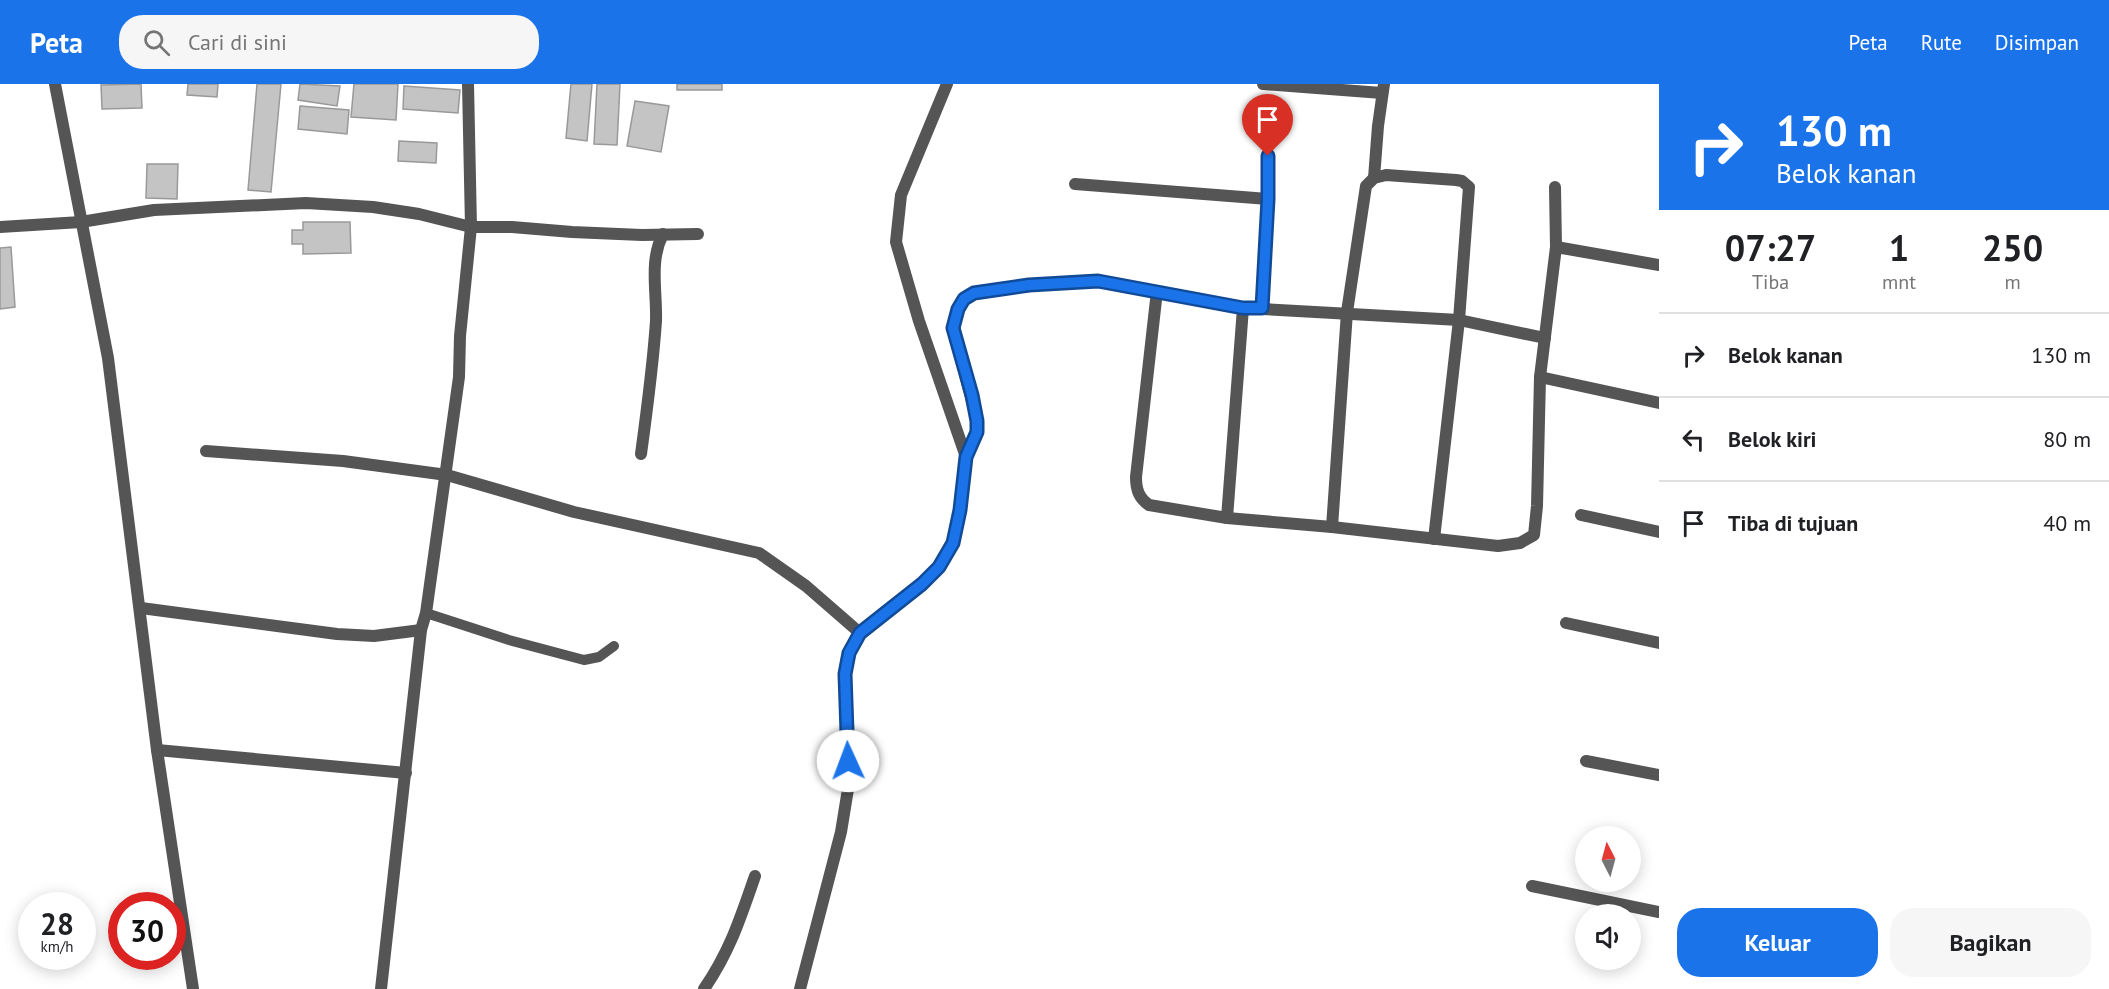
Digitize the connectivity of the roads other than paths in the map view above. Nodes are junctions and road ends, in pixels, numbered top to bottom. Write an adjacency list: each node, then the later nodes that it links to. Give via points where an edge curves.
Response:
1 (55, 84): 11 (street)
2 (468, 84): 12 (street)
3 (947, 84): 28 (street, via 901,195 896,242)
4 (1263, 84): 5 (street)
5 (1383, 88): 7 (street)
6 (1268, 156): 10 (street)
7 (1374, 178): 21 (street, via 1363,197); 22 (street, via 1386,175 1456,180 1470,187)
8 (1075, 184): 10 (street)
9 (1555, 187): 16 (street)
10 (1268, 199): 20 (street)
11 (81, 222): 12 (street, via 154,210 306,203 373,207); 13 (street); 35 (street, via 108,358)
12 (471, 226): 14 (street); 29 (street)
13 (0, 227)
14 (663, 234): 15 (street); 27 (street, via 654,257 656,320)
15 (698, 234)
16 (1556, 247): 17 (street); 23 (street)
17 (1659, 265)
18 (1156, 291): 19 (street); 28 (street, via 1098,281 1029,285 974,293 964,299 953,328 977,421 977,432); 31 (street, via 1136,477 1138,493 1149,505)
19 (1243, 308): 20 (street); 31 (street)
20 (1262, 308): 21 (street)
21 (1347, 312): 22 (street); 32 (street)
22 (1459, 320): 23 (street); 34 (street)
23 (1545, 338): 24 (street)
24 (1540, 377): 25 (street); 34 (street, via 1534,535 1520,543 1498,546)
25 (1659, 403)
26 (206, 451): 29 (street, via 344,461)
27 (641, 454)
28 (966, 457): 39 (street, via 953,543 939,567)
29 (447, 475): 36 (street); 39 (street, via 574,512 759,553 806,586)
30 (1581, 515): 33 (street)
31 (1227, 518): 32 (street)
32 (1332, 527): 34 (street)
33 (1659, 532)
34 (1434, 539)
35 (141, 608): 38 (street, via 337,634 374,636); 42 (street)
36 (426, 612): 38 (street); 41 (lane, via 584,660 599,657)
37 (1566, 623): 40 (street)
38 (421, 630): 44 (street)
39 (860, 633): 52 (street, via 849,653 845,674 849,783 841,832)
40 (1659, 643)
41 (614, 646)
42 (157, 750): 44 (street); 49 (street)
43 (1586, 761): 45 (street)
44 (406, 773): 50 (street)
45 (1659, 775)
46 (755, 876): 51 (street, via 722,963)
47 (1532, 886): 48 (street)
48 (1659, 912)
49 (193, 989)
50 (381, 989)
51 (704, 989)
52 (800, 989)

